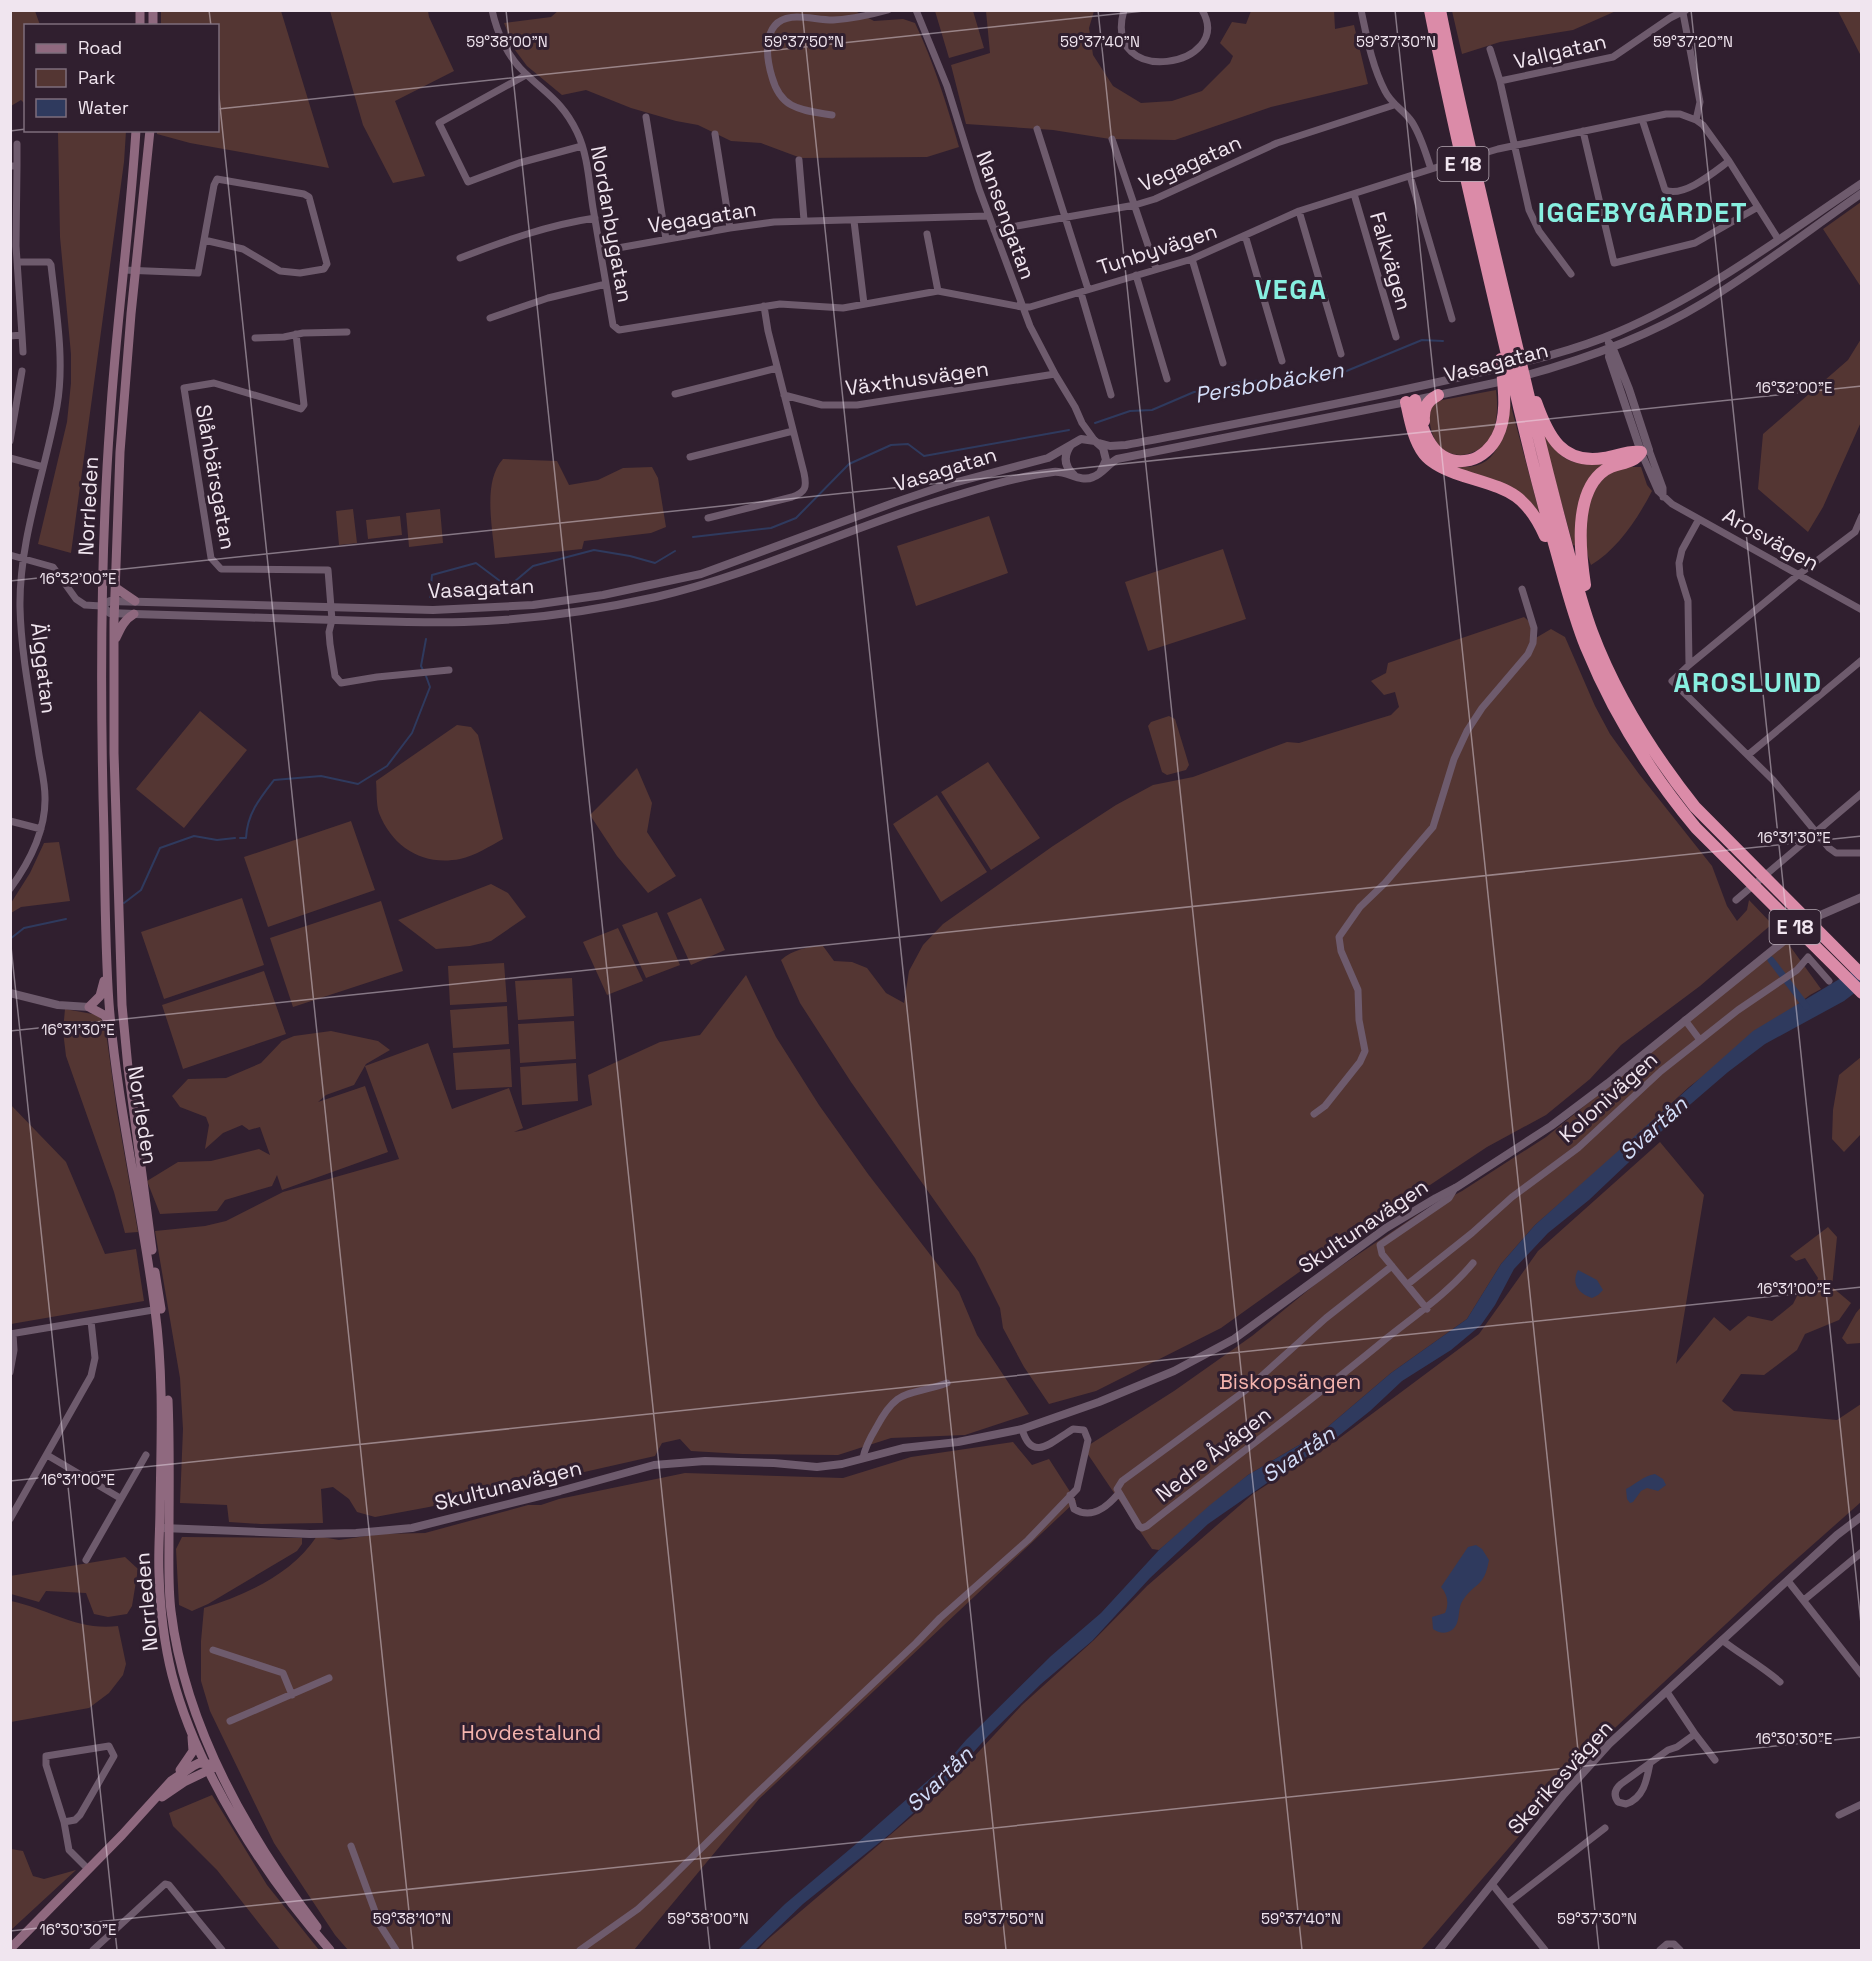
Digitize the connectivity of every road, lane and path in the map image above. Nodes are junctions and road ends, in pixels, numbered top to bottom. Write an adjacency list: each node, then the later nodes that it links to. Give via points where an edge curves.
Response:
1 (492, 10): 11 (street, Nordanbygatan, via 506,48)
2 (888, 10): 14 (street, via 832,20 787,18 769,36 767,61 781,99 801,109)
3 (916, 10): 38 (street, Nansengatan, via 947,86)
4 (1124, 10): 5 (street, via 1121,26 1129,49 1150,62 1164,63 1189,56 1203,41 1208,28)
5 (1202, 10)
6 (1361, 10): 13 (street, via 1369,51)
7 (1430, 10): 76 (highway, E 18)
8 (1440, 10): 80 (highway, E 18)
9 (1685, 12): 12 (street, Vallgatan, via 1613,57); 17 (street, via 1700,102)
10 (1490, 49): 12 (street)
11 (526, 75): 25 (street, Nordanbygatan, via 560,105); 25 (street, via 439,123 468,183 519,163)
12 (1500, 81): 26 (street)
13 (1394, 105): 30 (street, via 1413,124); 35 (street, Vegagatan, via 1277,143 1174,192)
14 (832, 115)
15 (646, 117): 47 (street)
16 (1642, 119): 17 (street, Tunbyvägen, via 1680,114); 19 (street, Tunbyvägen); 28 (street, via 1665,190 1672,193 1690,187)
17 (1696, 120): 28 (street)
18 (1037, 129): 40 (street)
19 (1583, 131): 26 (street, Tunbyvägen); 36 (street, via 1614,263 1695,243)
20 (136, 132): 56 (main road, Norrleden)
21 (150, 132): 57 (main road, Norrleden)
22 (715, 134): 43 (street)
23 (1112, 139): 35 (street)
24 (17, 144): 29 (street)
25 (582, 146): 39 (street, Nordanbygatan)
26 (1513, 146): 30 (street, Tunbyvägen); 58 (street, via 1533,220)
27 (799, 160): 41 (street)
28 (1729, 161): 36 (street)
29 (14, 166): 54 (street)
30 (1431, 169): 31 (street, Tunbyvägen)
31 (1410, 176): 34 (street, Tunbyvägen); 67 (street)
32 (1862, 183): 48 (street, Vasagatan)
33 (1862, 193): 50 (street, Vasagatan)
34 (1354, 194): 37 (street, Tunbyvägen); 73 (street, Falkvägen)
35 (1135, 205): 40 (street, Vegagatan); 55 (street)
36 (1758, 207): 48 (street)
37 (1299, 211): 46 (street, Tunbyvägen); 81 (street)
38 (988, 216): 42 (street, Vegagatan); 44 (street, Nansengatan)
39 (595, 218): 51 (street, Nordanbygatan); 52 (street, via 517,236)
40 (1065, 218): 44 (street, Vegagatan); 62 (street)
41 (804, 220): 42 (street, Vegagatan); 43 (street, Vegagatan)
42 (854, 221): 63 (street)
43 (730, 228): 47 (street, Vegagatan)
44 (994, 230): 65 (street, Nansengatan)
45 (927, 234): 61 (street)
46 (1245, 235): 53 (street, Tunbyvägen); 83 (street)
47 (666, 239): 51 (street, Vegagatan)
48 (1778, 239): 50 (street); 74 (street, Vasagatan, via 1708,285)
49 (204, 240): 49 (street, via 243,249 274,270 286,273 324,269 327,264 309,197 304,194 217,179); 57 (street, via 198,273)
50 (1783, 248): 77 (street, Vasagatan, via 1702,304)
51 (601, 251): 60 (street, Nordanbygatan)
52 (460, 258)
53 (1192, 259): 55 (street, Tunbyvägen); 84 (street)
54 (17, 262): 71 (street); 106 (street, Älggatan, via 44,261 51,265 59,381)
55 (1156, 269): 59 (street, Tunbyvägen)
56 (123, 270): 57 (street); 122 (main road, Norrleden)
57 (135, 271): 118 (main road, Norrleden, via 120,452)
58 (1571, 274)
59 (1136, 275): 62 (street, Tunbyvägen); 90 (street)
60 (606, 284): 66 (street); 68 (street, Nordanbygatan)
61 (938, 291): 63 (street, Tunbyvägen); 65 (street, Tunbyvägen)
62 (1085, 291): 65 (street, Tunbyvägen); 93 (street)
63 (864, 304): 64 (street, Tunbyvägen, via 843,308)
64 (764, 306): 68 (street, Tunbyvägen); 85 (street)
65 (1022, 307): 89 (street, Nansengatan)
66 (490, 318)
67 (1452, 320)
68 (615, 328)
69 (347, 332): 70 (street)
70 (296, 334): 75 (street); 123 (street, Slånbärsgatan, via 304,405 301,409 214,383 184,388 214,562 221,568 328,570)
71 (22, 335): 72 (street); 79 (street)
72 (10, 336)
73 (1396, 337)
74 (1607, 337): 78 (street, Arosvägen); 95 (street, Vasagatan)
75 (255, 338)
76 (1503, 340): 98 (highway, E 18, via 1502,418 1497,437 1488,449 1467,460 1445,458 1433,448); 115 (highway, E 18, via 1546,517)
77 (1628, 341): 78 (street, Vasagatan); 88 (street, via 1620,354)
78 (1610, 347): 82 (street, Vasagatan); 86 (street, Arosvägen); 88 (street, Arosvägen)
79 (23, 352)
80 (1518, 353): 103 (highway, E 18, via 1547,428 1563,450 1588,459); 115 (highway, E 18)
81 (1341, 354)
82 (1581, 358): 86 (street, via 1604,360); 94 (street, Vasagatan)
83 (1282, 361)
84 (1223, 363)
85 (777, 368): 91 (street); 92 (street)
86 (1613, 368): 103 (street, Arosvägen)
87 (22, 371): 96 (street)
88 (1622, 372): 103 (street, Arosvägen)
89 (1055, 374): 92 (street, Växthusvägen, via 851,406 822,405); 97 (street, Nansengatan)
90 (1167, 379)
91 (675, 394)
92 (784, 395): 99 (street)
93 (1112, 395)
94 (1438, 395): 95 (street, Vasagatan); 98 (highway, via 1425,406)
95 (1406, 397): 98 (highway, E 18); 102 (street, Vasagatan, via 1126,445); 107 (street, Vasagatan, via 1117,459); 115 (highway, E 18, via 1416,441 1429,459 1448,471 1510,492 1527,505)
96 (14, 401): 100 (street)
97 (1082, 423): 101 (street); 102 (street, Nansengatan)
98 (1422, 427)
99 (793, 431): 104 (street); 110 (street, via 806,484 802,494)
100 (10, 441)
101 (1075, 442): 102 (street, via 1085,438); 108 (street, via 1066,461); 123 (street, Vasagatan, via 1048,458 926,492 685,578 522,606 461,610)
102 (1096, 442): 107 (street, via 1106,456)
103 (1645, 451): 111 (street, Arosvägen, via 1658,491); 115 (highway, E 18, via 1637,459 1606,470 1594,482 1583,508 1580,541)
104 (690, 457)
105 (10, 458): 106 (street)
106 (43, 467): 114 (street, Älggatan)
107 (1101, 471): 108 (street, via 1089,478)
108 (1076, 476): 127 (street, Vasagatan, via 1051,472 957,495 688,589 598,609 464,622)
109 (1862, 516): 112 (street)
110 (708, 518)
111 (1699, 519): 116 (street, Arosvägen); 130 (street, via 1679,563 1688,602)
112 (1858, 533): 116 (street)
113 (10, 555): 114 (street)
114 (22, 558): 122 (street, via 53,567 76,599 85,605); 135 (street, Älggatan, via 20,608 45,798)
115 (1567, 564): 117 (highway, E 18); 117 (highway, E 18)
116 (1798, 575): 124 (street, Arosvägen); 130 (street)
117 (1573, 585): 138 (highway, E 18, via 1639,729); 138 (highway, E 18, via 1574,612 1586,647 1637,746 1685,814)
118 (116, 588): 120 (main road, Norrleden); 121 (main road)
119 (1522, 589): 153 (street, via 1534,628 1528,654 1467,730 1433,827 1341,932 1339,944 1359,995 1365,1051 1360,1062)
120 (115, 601): 121 (street, Vasagatan); 122 (street, Vasagatan); 125 (main road, Norrleden)
121 (135, 601): 123 (street, Vasagatan)
122 (101, 606): 125 (street, Vasagatan); 142 (main road, Norrleden)
123 (331, 608): 127 (street, Slånbärsgatan)
124 (1862, 610)
125 (115, 613): 126 (street, Vasagatan); 128 (main road, Norrleden)
126 (134, 614): 127 (street, Vasagatan); 128 (main road, via 126,618)
127 (332, 620): 131 (street, via 330,644 335,676 341,683)
128 (114, 642): 148 (main road, Norrleden)
129 (1862, 660): 132 (street)
130 (1689, 665): 132 (street, via 1672,681)
131 (449, 670)
132 (1748, 755): 136 (street)
133 (1862, 794): 136 (street)
134 (10, 821): 135 (street)
135 (41, 829): 139 (street, Älggatan, via 30,859)
136 (1816, 832): 137 (street, via 1836,853); 141 (street)
137 (1862, 853)
138 (1732, 855): 143 (highway, E 18); 146 (highway, E 18)
139 (10, 889)
140 (1862, 897): 150 (street, Skultunavägen, via 1805,924)
141 (1736, 900)
142 (107, 964): 147 (main road, Norrleden); 149 (main road, via 100,996)
143 (1862, 975)
144 (1829, 981): 152 (street, Kolonivägen, via 1808,957 1797,970)
145 (10, 993): 149 (street, via 58,1005)
146 (1862, 993)
147 (109, 1005): 148 (main road); 149 (main road); 151 (main road, Norrleden)
148 (122, 1005): 159 (main road, Norrleden)
149 (89, 1007): 151 (main road)
150 (1685, 1020): 152 (street); 154 (street, Skultunavägen, via 1567,1115)
151 (111, 1024): 159 (main road, Norrleden)
152 (1700, 1040): 157 (street, Kolonivägen, via 1578,1148)
153 (1314, 1114)
154 (1455, 1188): 156 (street, via 1449,1198 1380,1245); 164 (street, Skultunavägen, via 1386,1228 1217,1349 1143,1386)
155 (1473, 1263): 158 (street, Nedre Åvägen)
156 (1392, 1266): 157 (street); 168 (street, via 1326,1318 1246,1390 1122,1480)
157 (1408, 1284): 158 (street)
158 (1427, 1309): 168 (street, Nedre Åvägen, via 1147,1526 1138,1526)
159 (158, 1310): 160 (street); 173 (main road, Norrleden, via 169,1415)
160 (91, 1321): 161 (street); 165 (street, via 91,1376)
161 (12, 1334): 162 (street)
162 (10, 1372)
163 (947, 1383): 167 (street, via 912,1392 891,1404)
164 (1023, 1429): 167 (street, Skultunavägen); 169 (street, via 1029,1446 1037,1448 1076,1428 1086,1433 1088,1440 1077,1489)
165 (47, 1455): 170 (street); 172 (street)
166 (146, 1455): 170 (street)
167 (863, 1458): 173 (street, Skultunavägen, via 817,1467 670,1462 392,1530 310,1534)
168 (1118, 1494): 169 (street, via 1106,1507 1083,1513 1074,1509)
169 (1070, 1495): 206 (street, via 1028,1540 940,1618 663,1886)
170 (120, 1498): 175 (street)
171 (1862, 1516): 176 (street, Skerikesvägen)
172 (10, 1519)
173 (165, 1528): 186 (main road, Norrleden, via 159,1588 166,1645); 190 (main road, Norrleden, via 170,1608 177,1646)
174 (1862, 1552): 177 (street)
175 (86, 1560)
176 (1788, 1581): 177 (street); 178 (street, Skerikesvägen)
177 (1804, 1600): 180 (street)
178 (1722, 1640): 182 (street); 183 (street, Skerikesvägen)
179 (213, 1650): 184 (street, via 283,1673)
180 (1862, 1675)
181 (329, 1678): 184 (street)
182 (1780, 1682)
183 (1667, 1692): 187 (street); 199 (street, Skerikesvägen, via 1586,1769)
184 (292, 1695): 185 (street)
185 (230, 1721)
186 (192, 1732): 190 (main road, Norrleden); 191 (main road, via 193,1751)
187 (1695, 1734): 188 (street); 189 (street)
188 (1715, 1760)
189 (1650, 1763): 189 (street, via 1616,1788 1618,1802 1626,1804 1639,1796 1646,1785)
190 (212, 1769): 191 (main road, via 193,1766); 192 (main road); 204 (main road, Norrleden, via 268,1870 307,1924)
191 (171, 1781): 192 (main road)
192 (152, 1803): 198 (main road)
193 (1862, 1804): 194 (street)
194 (1839, 1815)
195 (64, 1822): 195 (street, via 80,1815 114,1756 109,1746 46,1756); 198 (street, via 69,1850)
196 (1605, 1828): 200 (street)
197 (351, 1846): 205 (street, via 380,1925)
198 (88, 1869): 201 (main road)
199 (1492, 1884): 200 (street); 207 (street, Skerikesvägen)
200 (1508, 1903): 208 (street)
201 (10, 1947)
202 (93, 1950): 203 (street, via 165,1884)
203 (222, 1950)
204 (333, 1950)
205 (396, 1950)
206 (580, 1950)
207 (1438, 1950)
208 (1545, 1950)
209 (1660, 1950): 210 (street, via 1667,1944)
210 (1680, 1950)

